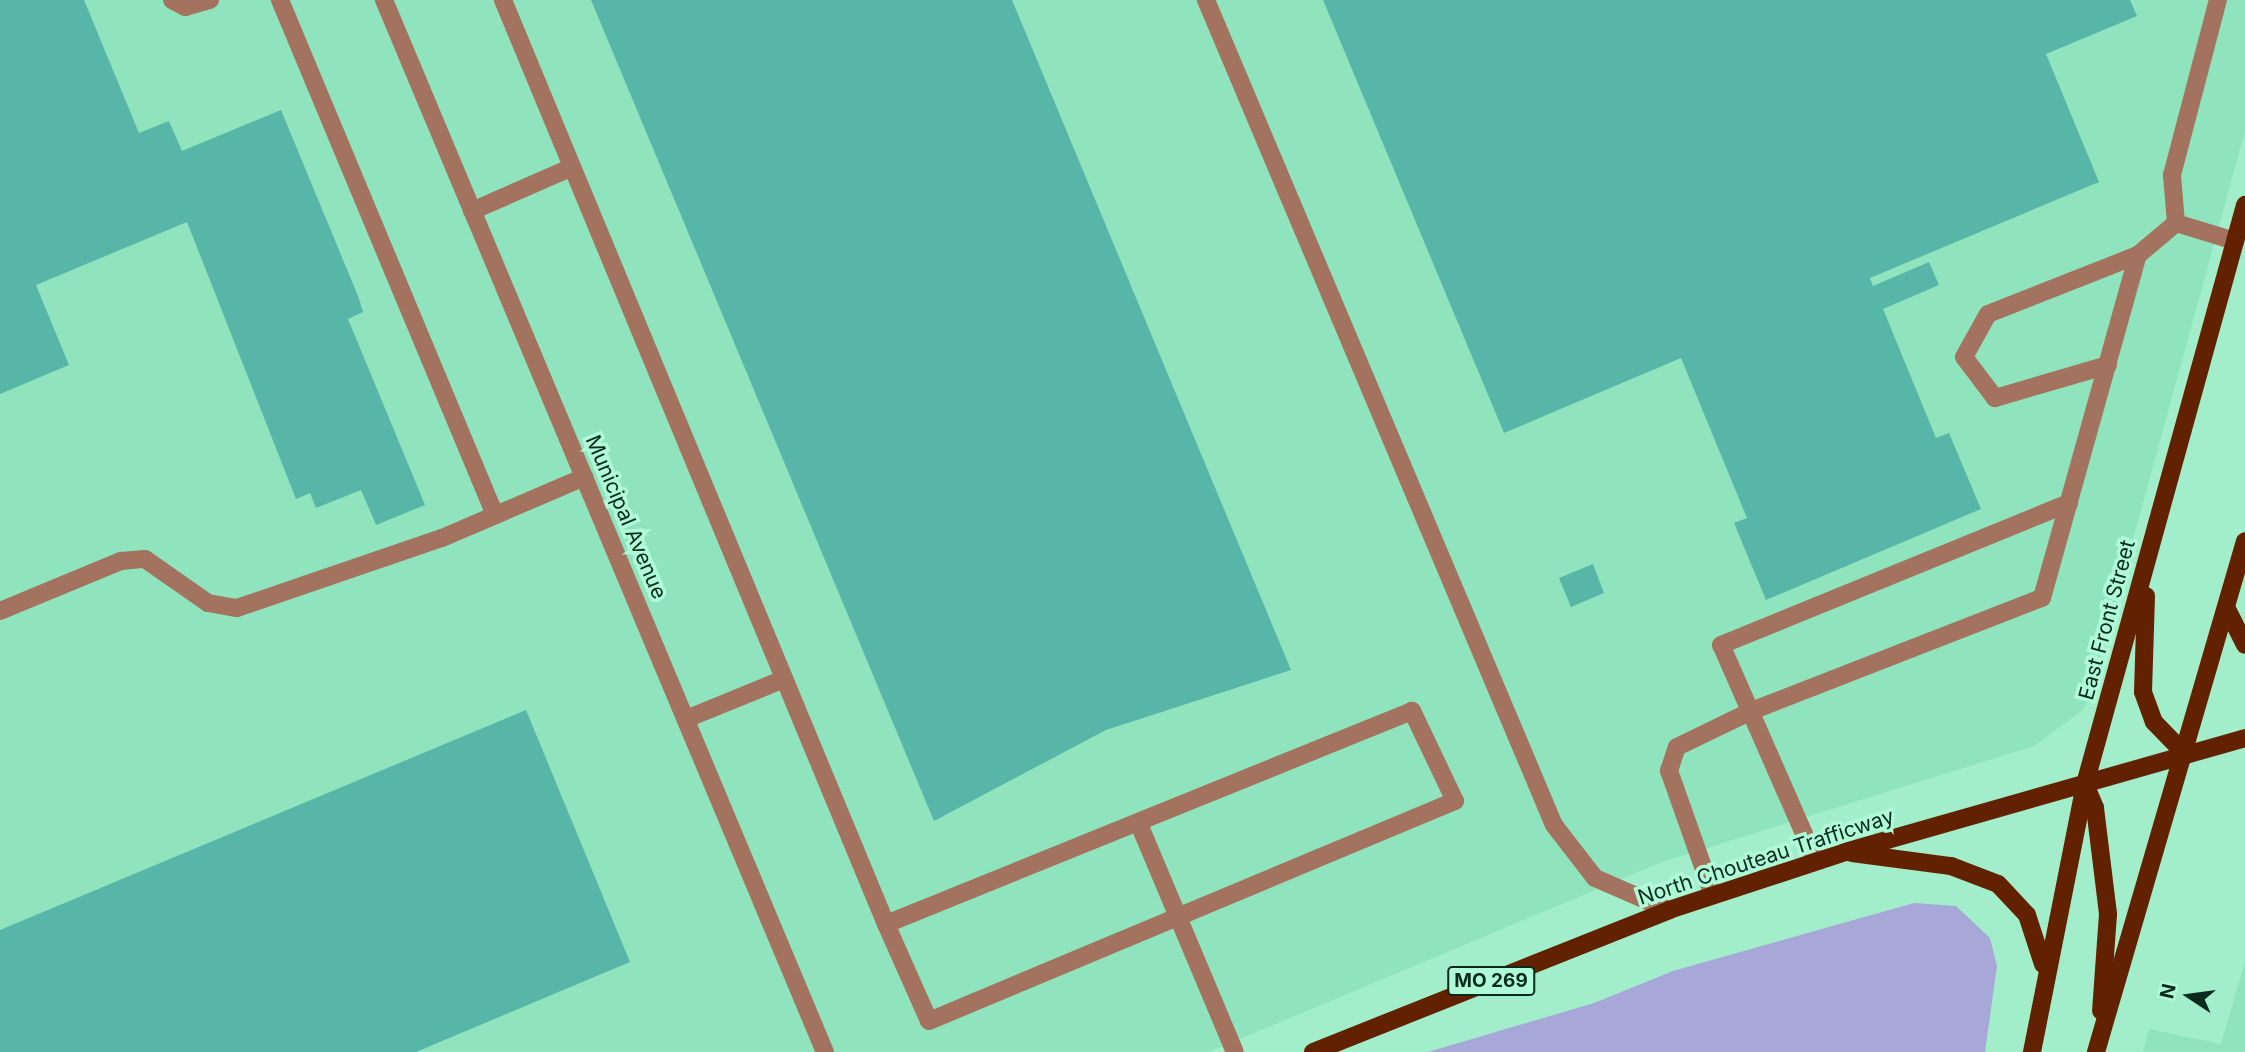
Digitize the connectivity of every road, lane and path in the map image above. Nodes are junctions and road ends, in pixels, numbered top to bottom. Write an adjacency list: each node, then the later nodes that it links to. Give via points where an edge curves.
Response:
1 (173, 0): 2 (street, via 185,7)
2 (210, 0)
3 (280, 0): 17 (street)
4 (384, 0): 10 (street, Municipal Avenue)
5 (503, 0): 8 (street)
6 (1206, 0): 33 (street, via 1554,825 1595,878)
7 (2218, 0): 11 (street, via 2172,175)
8 (572, 167): 10 (street); 23 (street)
9 (2245, 205): 12 (main road, East Front Street)
10 (472, 211): 15 (street, Municipal Avenue)
11 (2176, 223): 12 (street); 13 (street)
12 (2238, 249): 19 (main road, East Front Street)
13 (2138, 255): 14 (street); 14 (street, via 1988,314 1964,357 1995,398)
14 (2108, 365): 16 (street)
15 (584, 477): 17 (street); 25 (street, Municipal Avenue)
16 (2069, 503): 24 (street, via 2042,598); 24 (street, via 2020,519 1721,645)
17 (495, 515): 21 (street, via 237,608 208,603 145,559 121,561)
18 (2245, 541): 20 (main road)
19 (2149, 552): 27 (main road, via 2143,692 2154,722); 28 (main road, East Front Street)
20 (2227, 609): 22 (main road); 27 (main road)
21 (0, 611)
22 (2245, 645)
23 (784, 679): 25 (street); 35 (street)
24 (1749, 712): 31 (street); 32 (street, via 1677,747 1670,757 1669,771)
25 (686, 719): 38 (street, Municipal Avenue)
26 (2245, 738): 27 (main road, North Chouteau Trafficway)
27 (2186, 755): 28 (main road, North Chouteau Trafficway); 37 (main road)
28 (2085, 784): 30 (main road, North Chouteau Trafficway / MO 269); 36 (main road, East Front Street); 37 (main road, via 2095,808 2108,914)
29 (1139, 824): 34 (street); 34 (street, via 1412,710 1455,801); 35 (street)
30 (1845, 852): 31 (main road, North Chouteau Trafficway / MO 269); 36 (main road, via 1951,866 1998,884 2028,915)
31 (1816, 861): 32 (main road, North Chouteau Trafficway / MO 269)
32 (1713, 895): 33 (main road, North Chouteau Trafficway / MO 269)
33 (1670, 910): 40 (main road, North Chouteau Trafficway / MO 269)
34 (1179, 919): 35 (street, via 929,1021); 39 (street)
35 (886, 923)
36 (2044, 975): 41 (main road, East Front Street)
37 (2097, 1047)
38 (825, 1052)
39 (1235, 1052)
40 (1314, 1052)
41 (2032, 1052)

